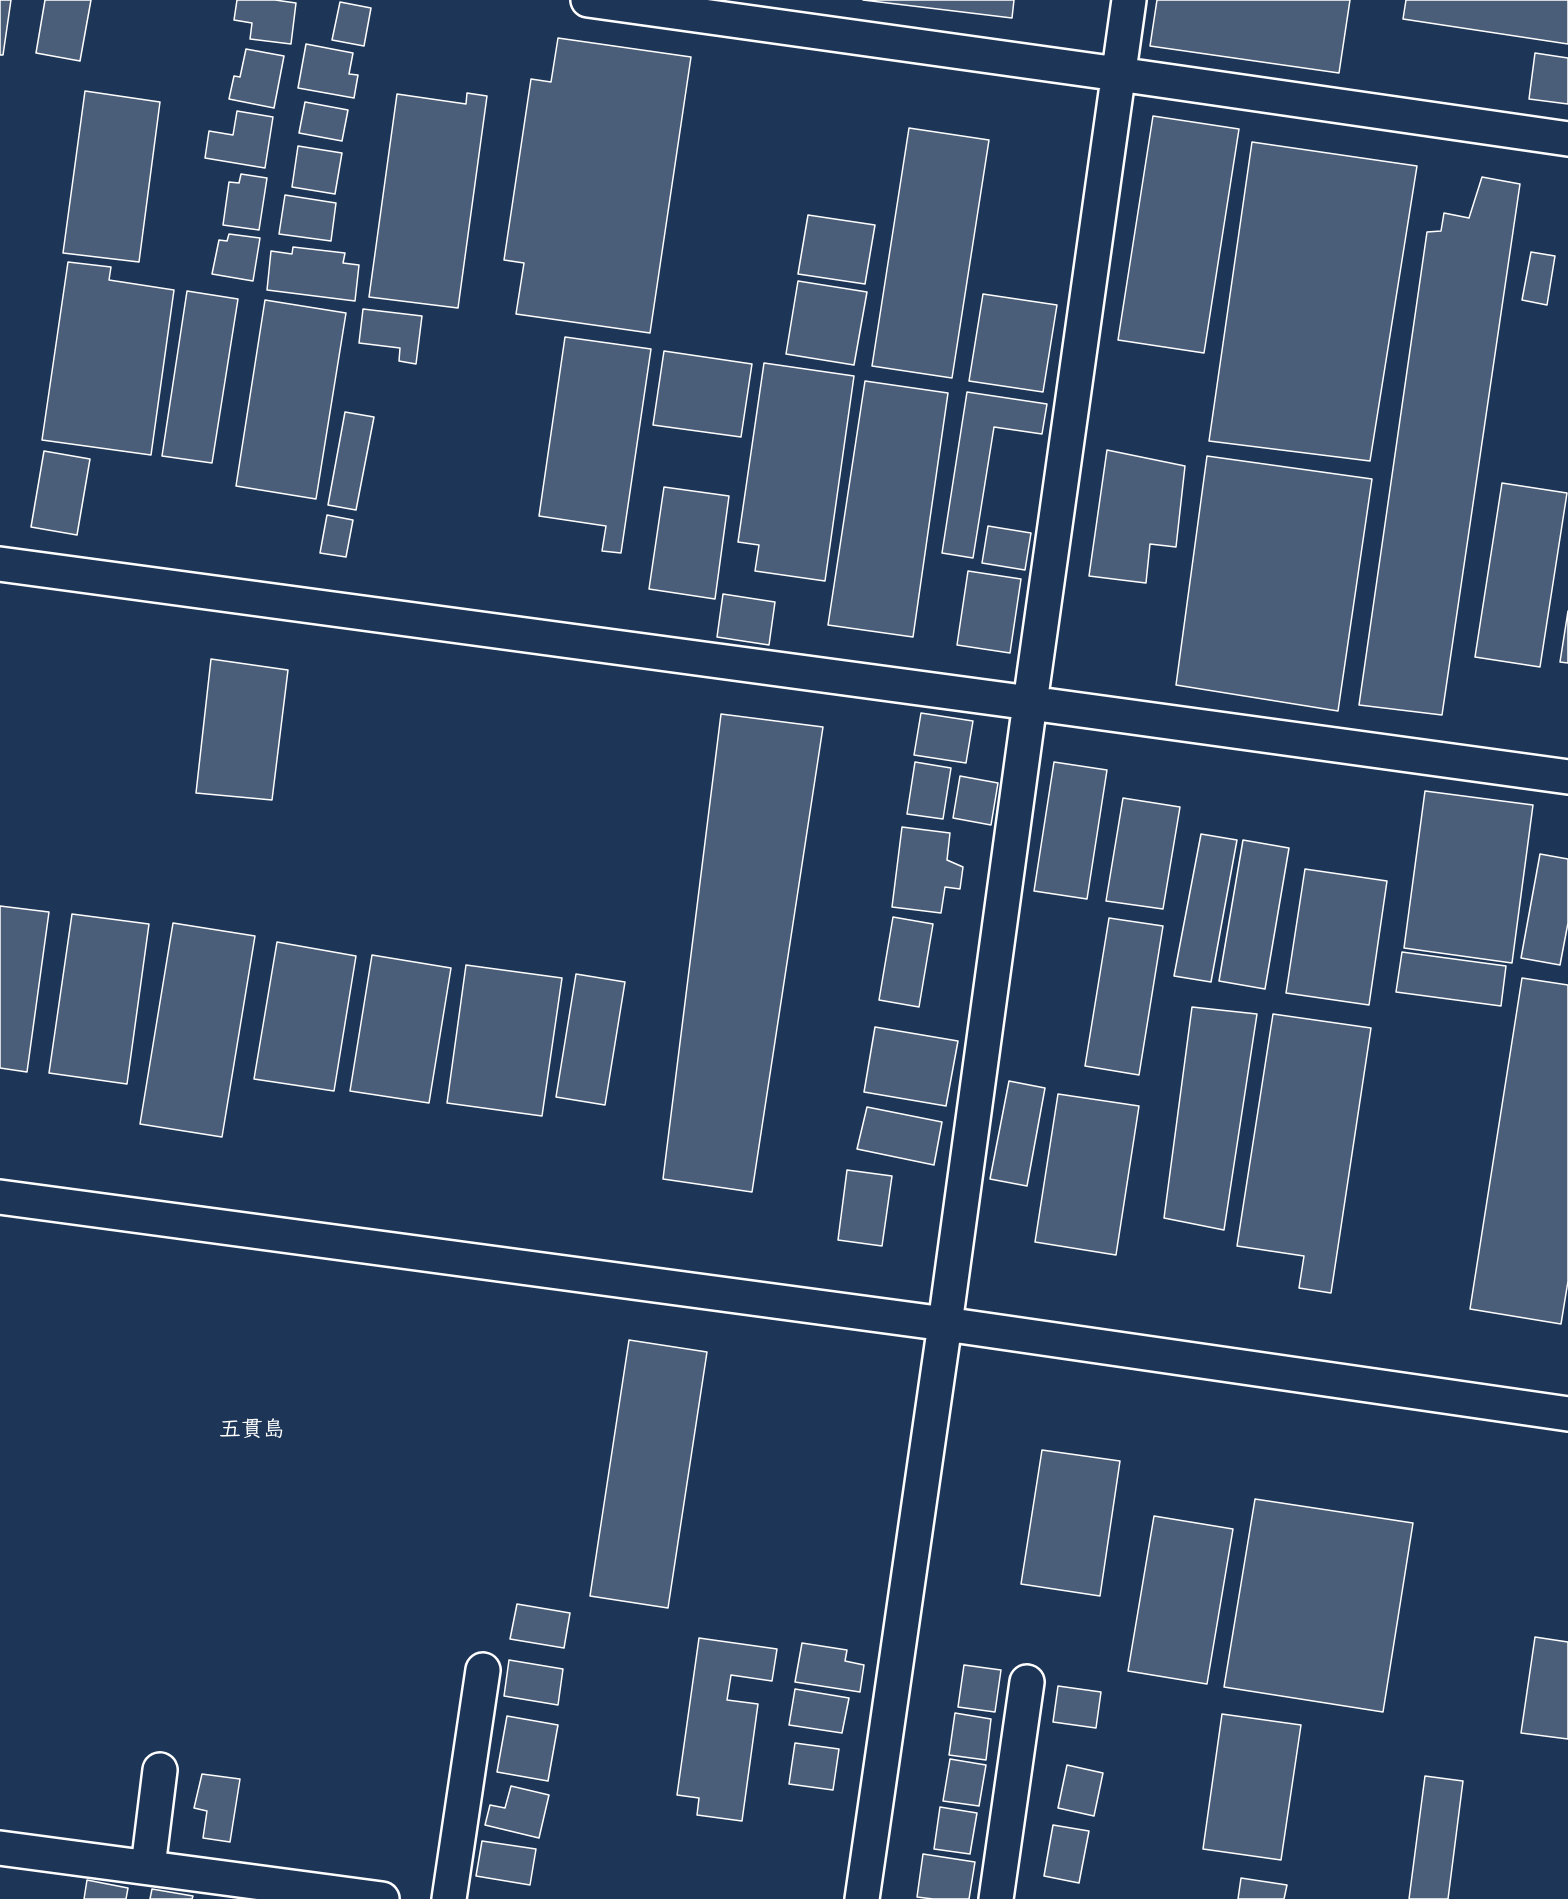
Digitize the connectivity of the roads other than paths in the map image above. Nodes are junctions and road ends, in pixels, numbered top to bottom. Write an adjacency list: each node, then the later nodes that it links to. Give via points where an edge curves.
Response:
1 (588, 0): 3 (street)
2 (1129, 0): 3 (street)
3 (1118, 74): 4 (street); 6 (street)
4 (1568, 139)
5 (0, 564): 6 (street)
6 (1030, 703): 7 (street); 9 (street)
7 (1568, 777)
8 (0, 1197): 9 (street)
9 (945, 1324): 10 (street); 19 (street)
10 (1568, 1414)
11 (483, 1670): 18 (street)
12 (1027, 1682): 20 (street)
13 (160, 1770): 15 (street)
14 (0, 1848): 15 (street)
15 (148, 1868): 16 (street)
16 (226, 1889): 17 (street)
17 (382, 1899)
18 (449, 1899)
19 (862, 1899)
20 (996, 1899)

